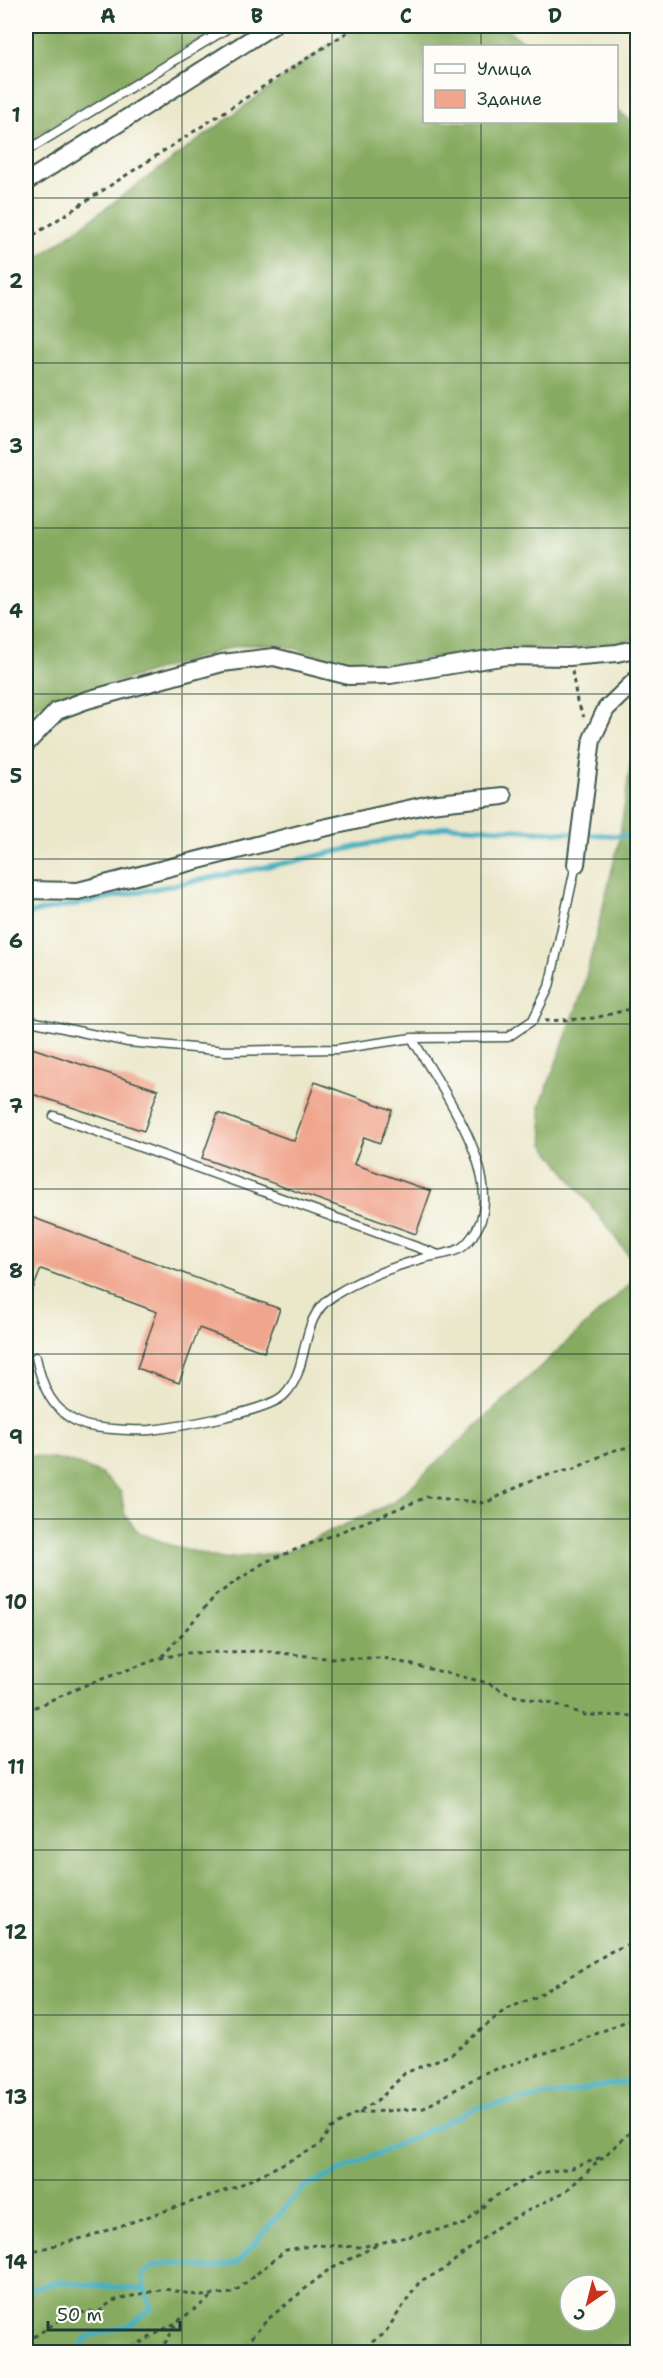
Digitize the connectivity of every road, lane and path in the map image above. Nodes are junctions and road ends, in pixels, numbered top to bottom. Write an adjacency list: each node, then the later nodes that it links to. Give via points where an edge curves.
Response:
1 (231, 26): 4 (lane)
2 (272, 26): 5 (street)
3 (357, 26): 6 (path)
4 (26, 151)
5 (26, 182)
6 (26, 240)
7 (638, 648): 8 (street)
8 (569, 657): 10 (path, via 577,701); 11 (street, via 507,656 390,675 349,676 274,657 222,663 57,711)
9 (638, 678): 10 (street, via 606,709)
10 (592, 739): 13 (street)
11 (26, 744)
12 (503, 796): 14 (street, via 430,804 78,891)
13 (576, 864): 17 (lane, via 549,987)
14 (26, 890)
15 (638, 1007): 17 (path, via 595,1018)
16 (26, 1020): 18 (lane, via 128,1042 226,1052 337,1049)
17 (533, 1020): 18 (lane, via 508,1037)
18 (412, 1038): 20 (lane, via 459,1117 477,1161 484,1194 481,1221 472,1236 460,1249)
19 (54, 1116): 20 (lane)
20 (436, 1254): 21 (lane, via 353,1283 326,1300 310,1322 299,1374 284,1395 263,1408 148,1430 83,1425 54,1406 41,1385)
21 (36, 1357)
22 (638, 1445): 23 (path, via 611,1451 574,1469 536,1478 485,1503 427,1497 265,1562 216,1595)
23 (161, 1658): 24 (path); 25 (path, via 186,1653 264,1652 384,1658 488,1683 510,1695 585,1714)
24 (27, 1710)
25 (638, 1716)
26 (638, 1940): 28 (path, via 610,1952 536,1998 506,2009 452,2054 405,2073 381,2098)
27 (638, 2016): 28 (path, via 572,2044 482,2074 424,2108)
28 (357, 2113): 32 (path, via 330,2129 319,2146 236,2187)
29 (638, 2125): 30 (path)
30 (602, 2157): 31 (path, via 572,2168 539,2173 492,2198 465,2224); 39 (path, via 566,2191 500,2226 440,2272 420,2281 384,2334)
31 (381, 2243): 33 (path, via 286,2250 239,2290); 38 (path, via 327,2271 268,2319)
32 (26, 2253)
33 (214, 2295): 34 (path); 35 (path, via 165,2289 112,2301 100,2311 69,2314)
34 (178, 2321): 36 (path); 37 (path)
35 (26, 2342)
36 (124, 2352)
37 (160, 2352)
38 (239, 2352)
39 (357, 2352)

